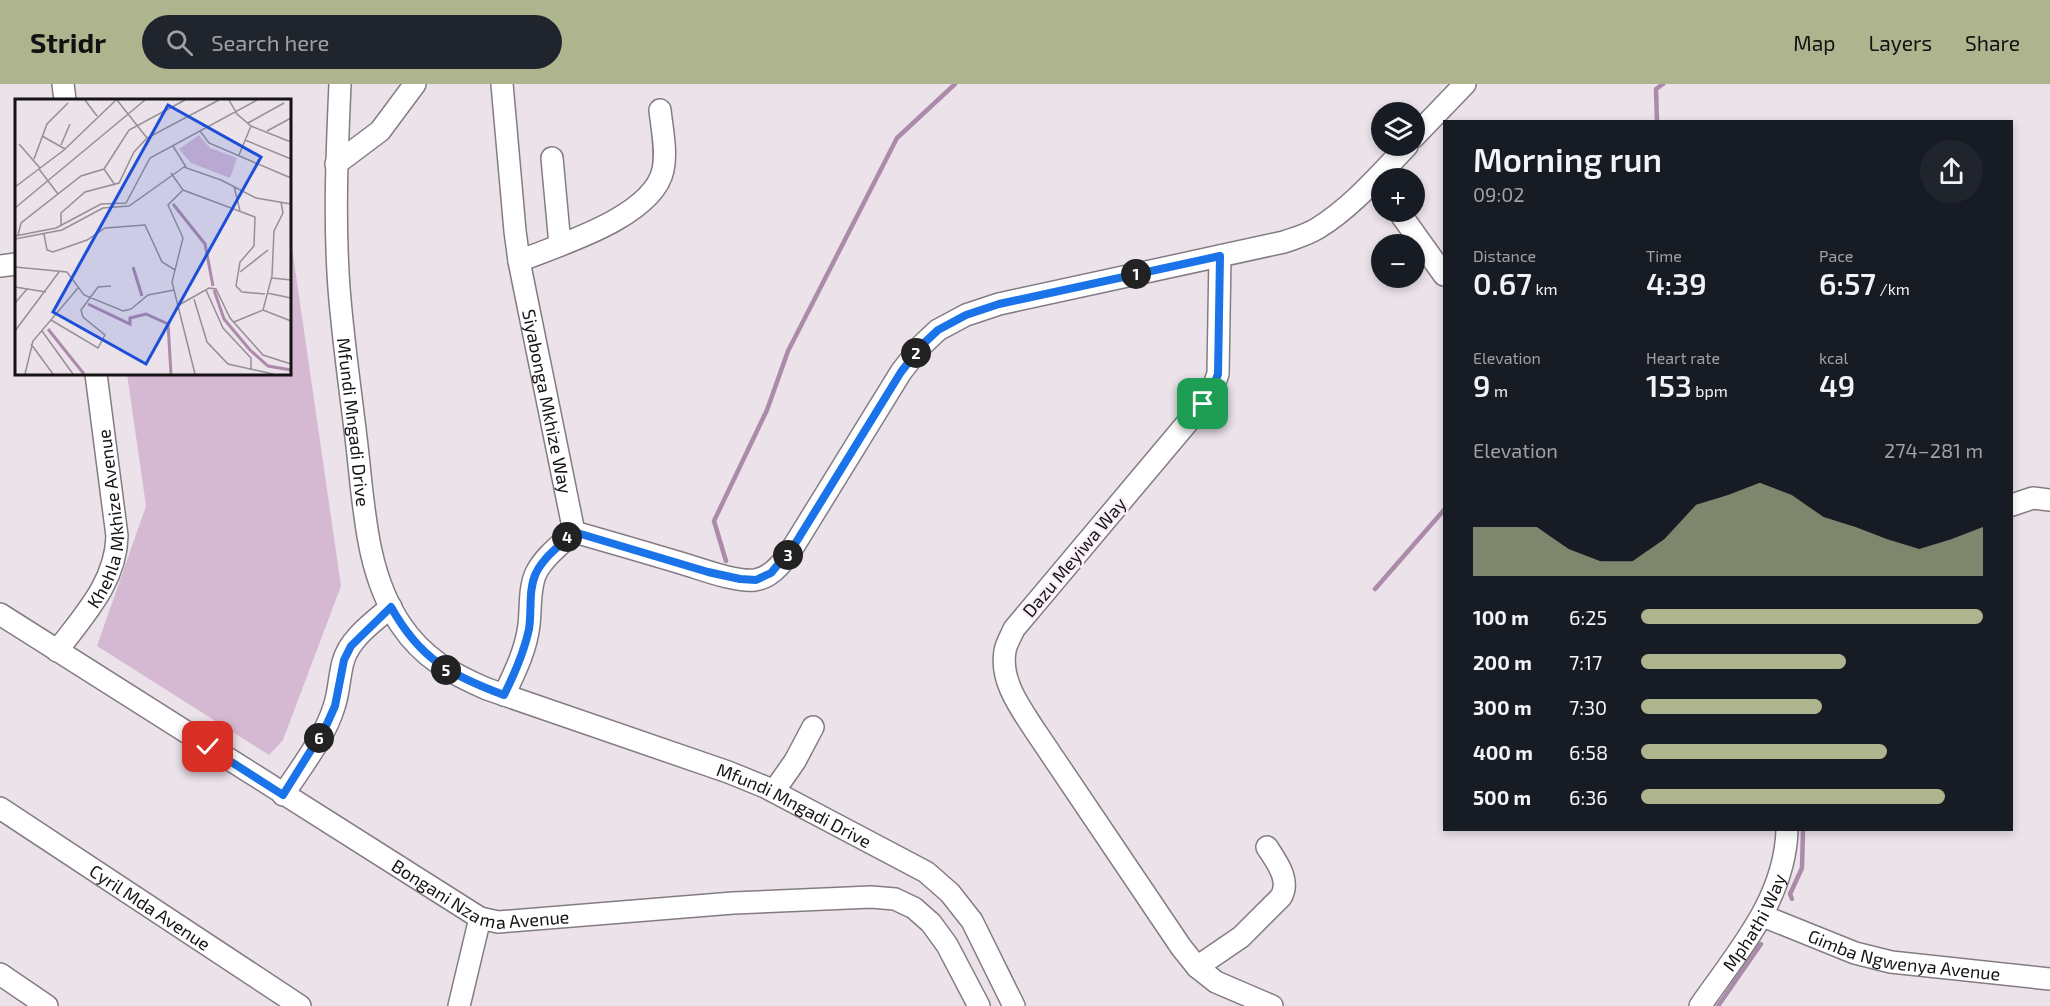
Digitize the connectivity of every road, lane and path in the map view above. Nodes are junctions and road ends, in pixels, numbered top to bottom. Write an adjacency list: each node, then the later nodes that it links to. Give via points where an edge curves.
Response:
1 (63, 84): 6 (street)
2 (340, 84): 10 (street, Mfundi Mngadi Drive)
3 (415, 84): 10 (street, via 380,131)
4 (502, 84): 15 (street, Siyabonga Mkhize Way)
5 (1465, 84): 8 (street)
6 (65, 99)
7 (660, 110): 13 (street, via 663,170 657,184 633,210)
8 (1425, 126)
9 (552, 158): 13 (street)
10 (336, 164): 23 (street, Mfundi Mngadi Drive, via 339,287 366,525)
11 (1371, 190): 14 (street, via 1303,236)
12 (1406, 222): 18 (street)
13 (560, 245): 15 (street)
14 (1220, 256): 22 (street, via 999,304 938,330 901,372 784,560 771,573 756,580 708,572); 35 (street, Dazu Meyiwa Way, via 1220,352 1212,390 1027,612 1005,651 1006,674 1014,698)
15 (519, 261): 22 (street, Siyabonga Mkhize Way)
16 (15, 264): 17 (street)
17 (0, 266)
18 (1443, 274)
19 (96, 375): 25 (street, Khehla Mkhize Avenue, via 117,554 102,590)
20 (2042, 499): 21 (street)
21 (2013, 505)
22 (574, 532): 26 (street, via 535,574 522,657)
23 (391, 607): 26 (street, Mfundi Mngadi Drive, via 422,651 443,668); 29 (street, via 351,646 326,726)
24 (0, 614): 25 (street, Bongani Nzama Avenue)
25 (57, 651): 29 (street, Bongani Nzama Avenue)
26 (504, 695): 28 (street, Mfundi Mngadi Drive)
27 (813, 727): 28 (street)
28 (774, 791): 42 (street, Mfundi Mngadi Drive, via 926,872 972,921)
29 (283, 795): 34 (street, Bongani Nzama Avenue)
30 (0, 808): 39 (street, Cyril Mda Avenue)
31 (1787, 831): 33 (street, Mphathi Way, via 1783,866)
32 (1267, 847): 35 (street, via 1282,874 1281,897 1241,937)
33 (1763, 916): 37 (street, Gimba Ngwenya Avenue, via 1855,953 1891,962); 44 (street, Mphathi Way)
34 (480, 918): 40 (street); 41 (street, Bongani Nzama Avenue, via 498,922 733,903 895,899 914,908 931,923)
35 (1197, 967): 43 (street, Dazu Meyiwa Way, via 1216,982)
36 (0, 974): 38 (street)
37 (2050, 979)
38 (47, 1006)
39 (300, 1006)
40 (459, 1006)
41 (979, 1006)
42 (1014, 1006)
43 (1272, 1006)
44 (1700, 1006)

